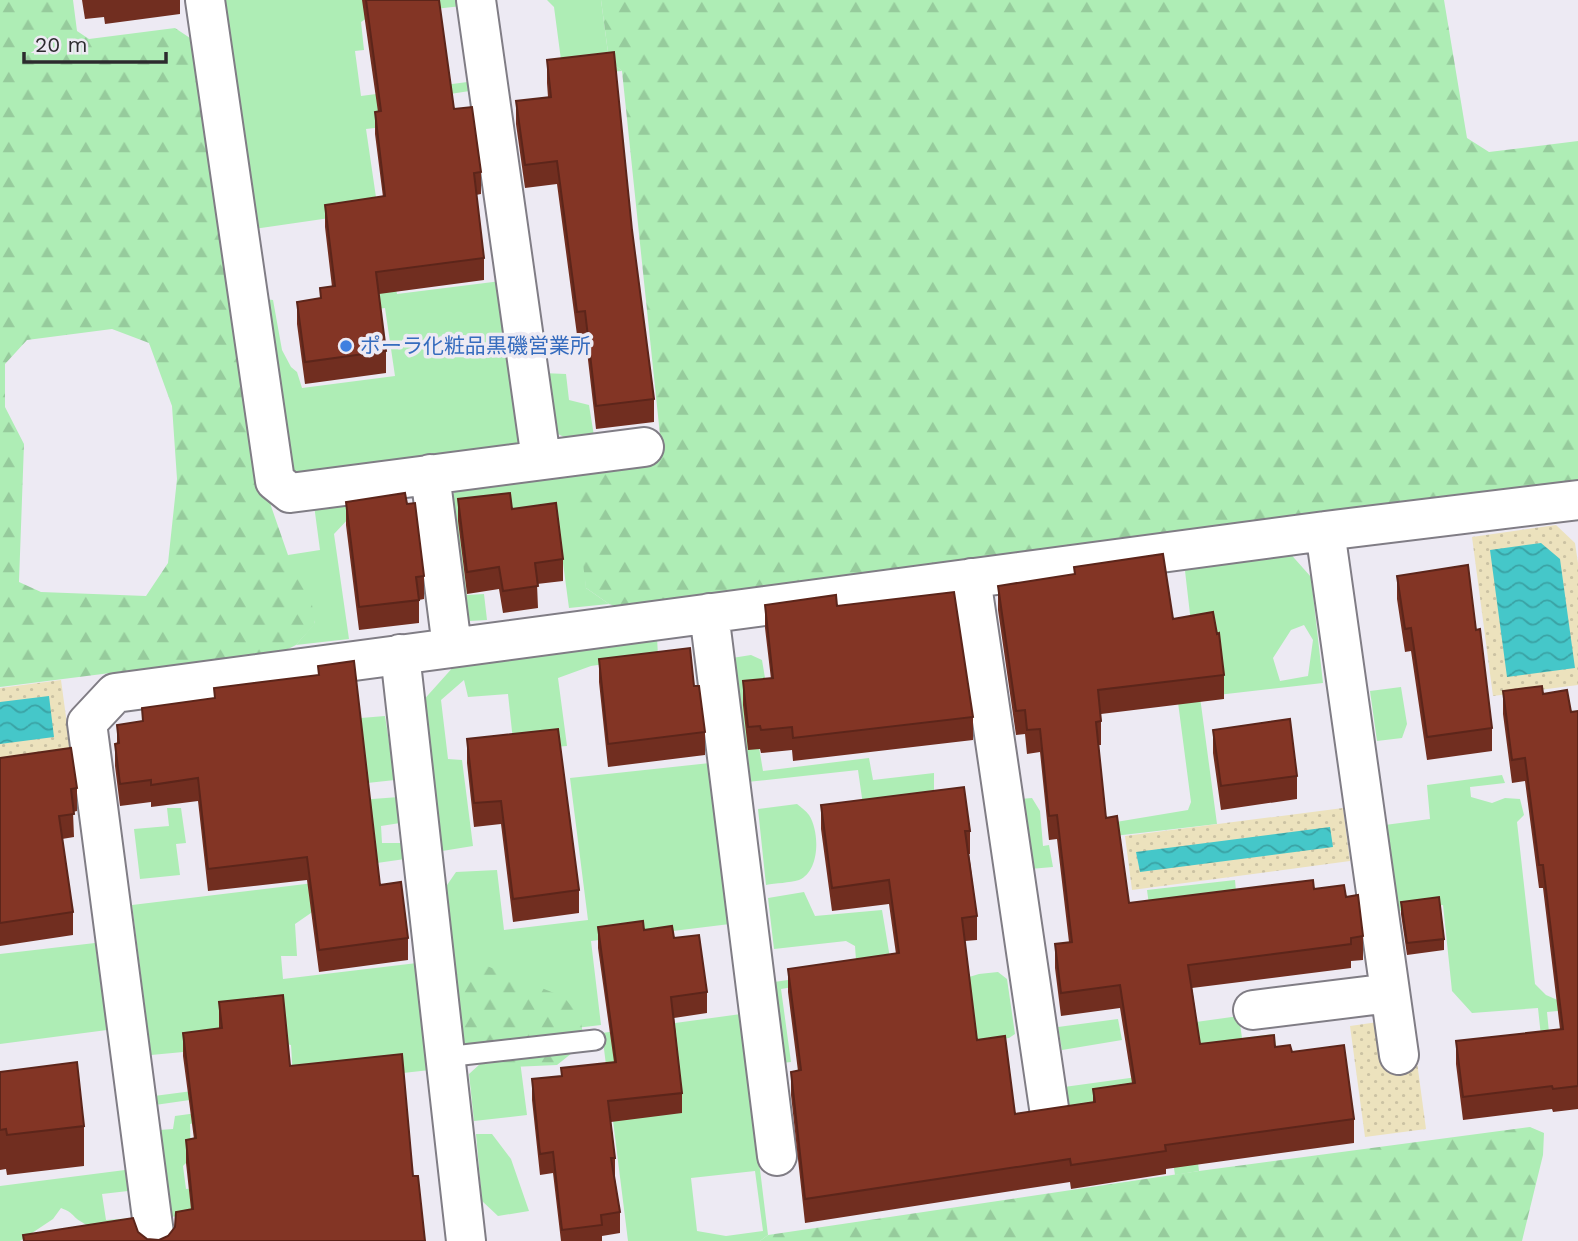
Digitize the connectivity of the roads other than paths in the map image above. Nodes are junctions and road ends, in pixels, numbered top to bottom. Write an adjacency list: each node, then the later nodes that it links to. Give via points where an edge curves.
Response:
1 (205, 0): 5 (street, via 275,481 290,493)
2 (476, 0): 4 (street)
3 (644, 447): 4 (street)
4 (541, 459): 5 (street)
5 (430, 474): 10 (street)
6 (1578, 500): 7 (street)
7 (1325, 531): 8 (street); 12 (street)
8 (971, 578): 9 (street); 17 (street)
9 (709, 613): 10 (street); 18 (street)
10 (453, 647): 11 (street)
11 (400, 654): 16 (street); 19 (street, via 116,693 87,723)
12 (1390, 993): 13 (street); 15 (street)
13 (1253, 1010)
14 (596, 1040): 16 (lane)
15 (1399, 1055)
16 (445, 1057): 20 (street)
17 (1049, 1108)
18 (777, 1156)
19 (155, 1241)
20 (466, 1241)

